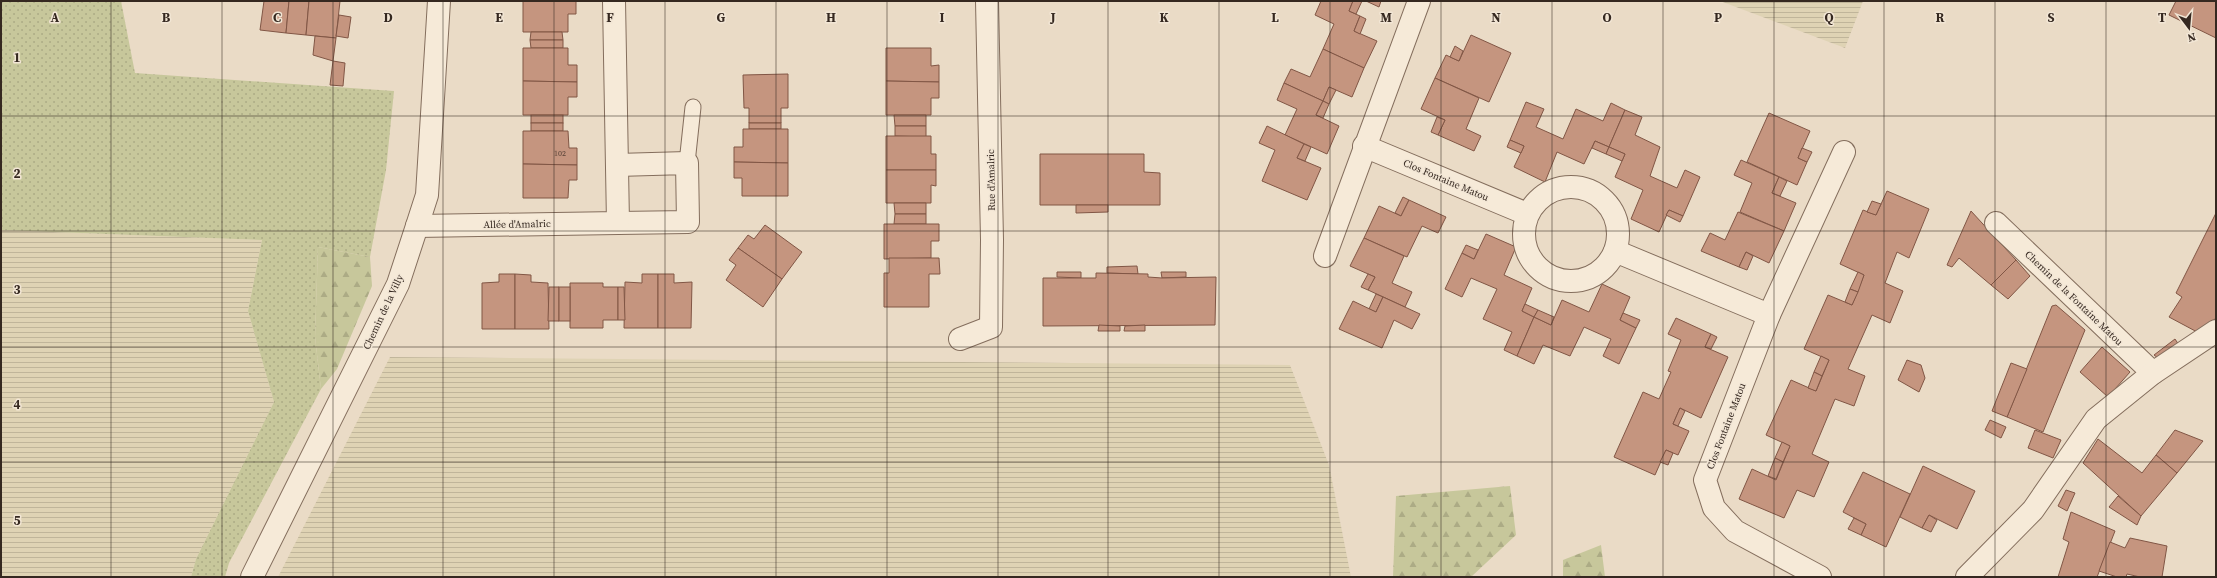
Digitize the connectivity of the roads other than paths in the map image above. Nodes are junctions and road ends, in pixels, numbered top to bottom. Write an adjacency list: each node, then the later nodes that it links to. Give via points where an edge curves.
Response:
1 (439, 1): 13 (street, Chemin de la Villy, via 427,195)
2 (614, 1): 9 (street)
3 (987, 1): 18 (street, Rue d'Amalric, via 992,240 991,327)
4 (1419, 1): 6 (street)
5 (693, 107): 8 (lane)
6 (1364, 146): 10 (street, Clos Fontaine Matou); 15 (street)
7 (1844, 152): 16 (street, Clos Fontaine Matou)
8 (687, 163): 9 (street); 11 (street, Allée d'Amalric, via 688,222)
9 (617, 165): 11 (street)
10 (1528, 214): 14 (street, via 1536,201 1550,191 1565,186 1582,187 1597,193 1609,204 1616,219 1619,235); 14 (street, via 1523,229 1524,244 1530,258 1540,270 1553,277 1567,281 1582,280 1596,274 1608,264)
11 (618, 223): 13 (street, Allée d'Amalric)
12 (1996, 224): 19 (street, Chemin de la Fontaine Matou)
13 (417, 226): 20 (street, Chemin de la Villy, via 398,284)
14 (1616, 251): 16 (street)
15 (1325, 256)
16 (1769, 315): 21 (street, Clos Fontaine Matou, via 1705,480 1714,508 1735,530)
17 (2216, 331): 19 (street)
18 (960, 339)
19 (2153, 373): 22 (street, via 2096,419 2033,510)
20 (252, 577)
21 (1820, 577)
22 (1967, 577)

